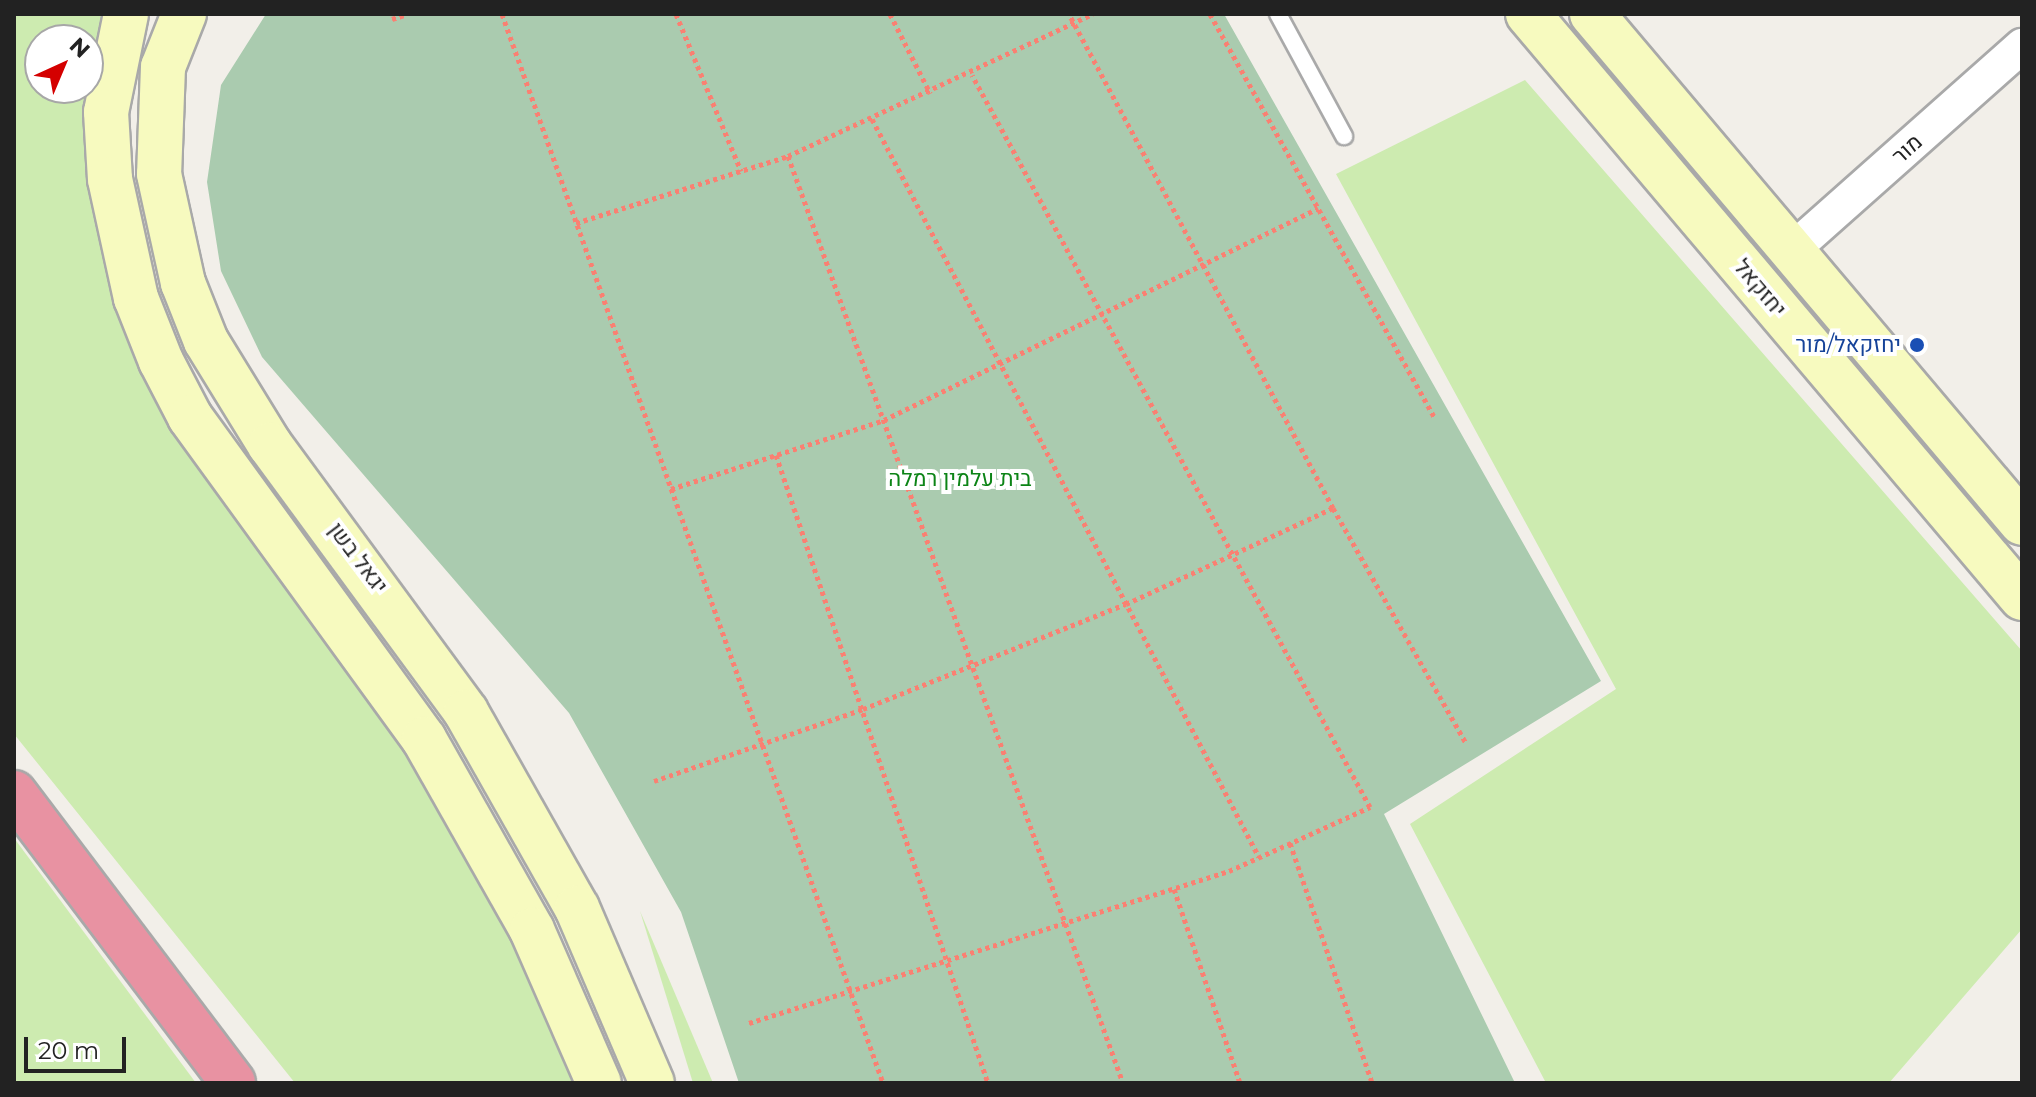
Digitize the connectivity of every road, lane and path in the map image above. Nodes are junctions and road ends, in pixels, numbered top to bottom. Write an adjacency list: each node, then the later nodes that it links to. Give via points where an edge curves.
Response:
1 (126, 14): 53 (main road, via 106,112 110,179 129,273 161,361 214,451 424,739 532,930)
2 (184, 14): 54 (main road, יגאל בשן, via 163,67 159,174 183,283 206,341 270,445 466,712 577,908)
3 (407, 14): 13 (path)
4 (502, 14): 23 (path)
5 (676, 14): 21 (path)
6 (890, 14): 17 (path)
7 (1069, 14): 14 (path)
8 (1093, 14): 14 (path)
9 (1210, 14): 22 (path)
10 (1278, 14): 19 (lane)
11 (1528, 14): 35 (main road, יחזקאל)
12 (1592, 14): 24 (main road)
13 (392, 19)
14 (1074, 23): 16 (path); 25 (path)
15 (2022, 46): 24 (street, מור)
16 (972, 75): 17 (path); 26 (path)
17 (930, 93): 18 (path)
18 (872, 119): 20 (path); 27 (path)
19 (1344, 136)
20 (788, 156): 21 (path); 29 (path)
21 (741, 171): 23 (path)
22 (1318, 208): 25 (path); 28 (path)
23 (576, 223): 31 (path)
24 (1791, 251): 33 (main road)
25 (1201, 265): 26 (path); 32 (path)
26 (1102, 314): 27 (path); 34 (path)
27 (1000, 363): 29 (path); 36 (path)
28 (1435, 418)
29 (884, 420): 30 (path); 37 (path)
30 (776, 455): 31 (path); 38 (path)
31 (671, 489): 40 (path)
32 (1333, 508): 34 (path); 39 (path)
33 (2022, 523)
34 (1235, 558): 36 (path); 43 (path, via 1370,807)
35 (2022, 598)
36 (1126, 604): 37 (path); 44 (path)
37 (972, 664): 38 (path); 47 (path)
38 (863, 709): 40 (path); 48 (path)
39 (1466, 743)
40 (762, 744): 41 (path); 49 (path)
41 (654, 781)
42 (14, 793): 46 (highway)
43 (1290, 843): 44 (path); 59 (path)
44 (1259, 857): 45 (path)
45 (1174, 889): 47 (path); 58 (path)
46 (111, 921): 51 (highway); 52 (highway)
47 (1066, 924): 48 (path); 57 (path)
48 (948, 964): 49 (path); 56 (path)
49 (851, 993): 50 (path); 55 (path)
50 (749, 1023)
51 (233, 1083)
52 (250, 1083)
53 (599, 1083)
54 (652, 1083)
55 (883, 1083)
56 (988, 1083)
57 (1123, 1083)
58 (1240, 1083)
59 (1372, 1083)

